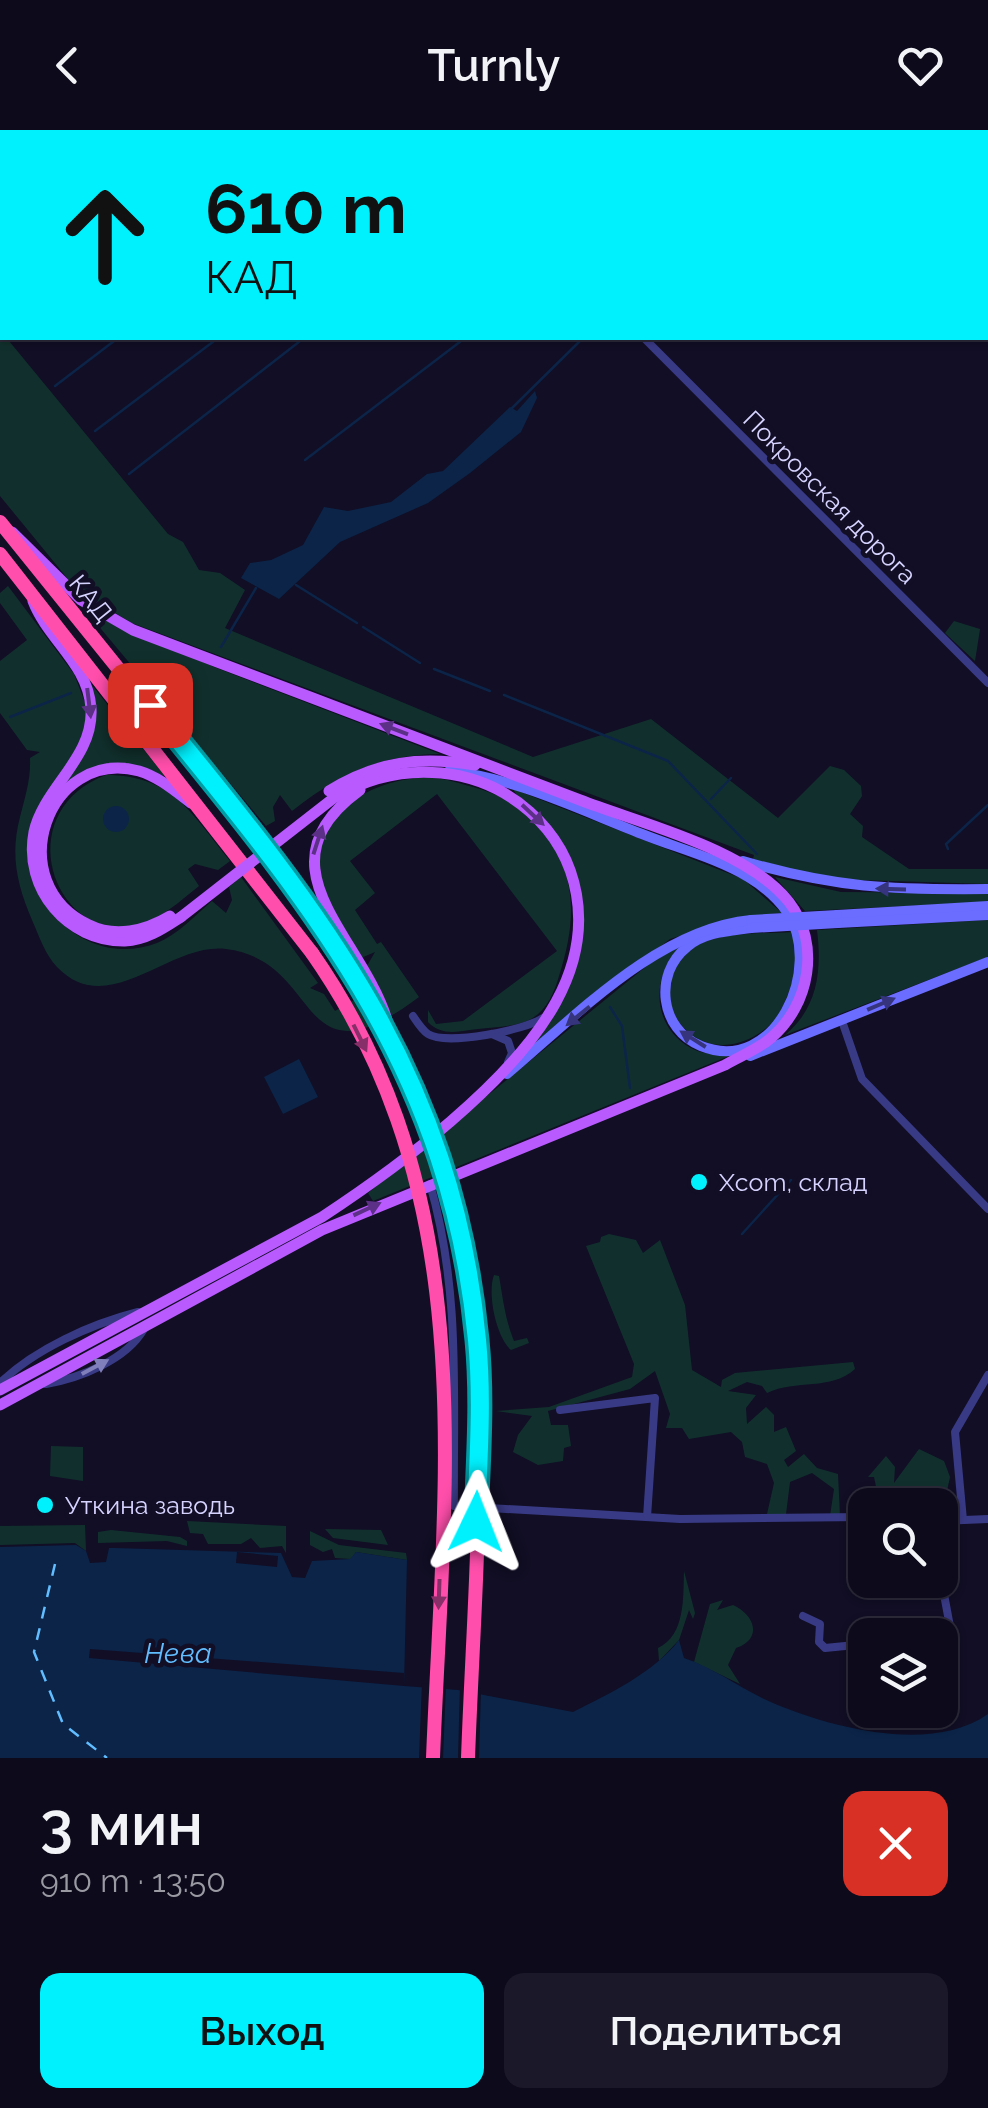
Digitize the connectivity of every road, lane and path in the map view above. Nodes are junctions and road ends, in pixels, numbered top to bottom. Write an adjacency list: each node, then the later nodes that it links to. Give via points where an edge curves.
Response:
1 (646, 340): 5 (street, Покровская дорога)
2 (2, 524): 7 (main road, one-way to 2, via 133,630 81,600); 22 (highway, КАД, via 332,940)
3 (0, 554): 4 (highway, КАД)
4 (28, 588): 10 (highway, КАД); 14 (main road, one-way to 14, via 38,615 80,671 91,709 83,748 36,825 32,856 40,887 56,912 92,936 148,936)
5 (988, 683)
6 (448, 771): 8 (main road); 17 (main road, one-way to 17, via 504,782 731,869 780,904 801,944 799,981 788,1010 745,1045 700,1046 669,1015 669,971 695,941); 20 (main road, one-way to 20, via 487,783 527,808 569,867 579,930)
7 (518, 776): 9 (main road, via 439,759 410,760 375,768); 11 (main road)
8 (384, 778): 9 (main road); 22 (main road, one-way to 8, via 379,996 318,890 313,852 335,809)
9 (332, 794): 14 (main road, bridge)
10 (208, 816): 14 (main road, via 151,776 121,769 81,779 44,826 44,878 78,919 126,932); 40 (highway, КАД, one-way to 40, bridge, via 337,989 396,1118 438,1281 445,1416)
11 (721, 855): 12 (main road, one-way to 11, via 840,886); 25 (main road, via 781,893 808,946 805,985 790,1018)
12 (988, 888)
13 (988, 906): 16 (main road)
14 (179, 914)
15 (988, 915): 16 (main road)
16 (838, 919): 17 (main road, bridge)
17 (751, 924): 26 (main road, one-way to 26, via 707,928 664,948)
18 (988, 962): 21 (main road, one-way to 18)
19 (414, 1016): 23 (street, via 435,1037)
20 (547, 1016): 23 (street, via 530,1027); 24 (main road)
21 (842, 1021): 25 (main road); 28 (street, via 862,1079)
22 (390, 1034): 41 (highway, КАД, bridge, via 440,1155 469,1274 477,1340)
23 (492, 1034): 24 (street, via 508,1041)
24 (508, 1064): 26 (main road)
25 (726, 1066): 27 (main road)
26 (480, 1093): 30 (main road, via 332,1210)
27 (430, 1183): 31 (main road, one-way to 27, via 322,1230); 34 (street, via 456,1334 454,1506)
28 (988, 1209)
29 (988, 1375): 36 (street, via 955,1432)
30 (0, 1386)
31 (0, 1405)
32 (560, 1410): 34 (street, via 655,1398)
33 (848, 1517): 34 (street)
34 (647, 1518)
35 (958, 1520): 36 (street)
36 (963, 1520): 37 (street)
37 (988, 1520)
38 (803, 1616): 39 (street, via 818,1622 825,1648)
39 (848, 1646)
40 (433, 1758)
41 (468, 1758)

